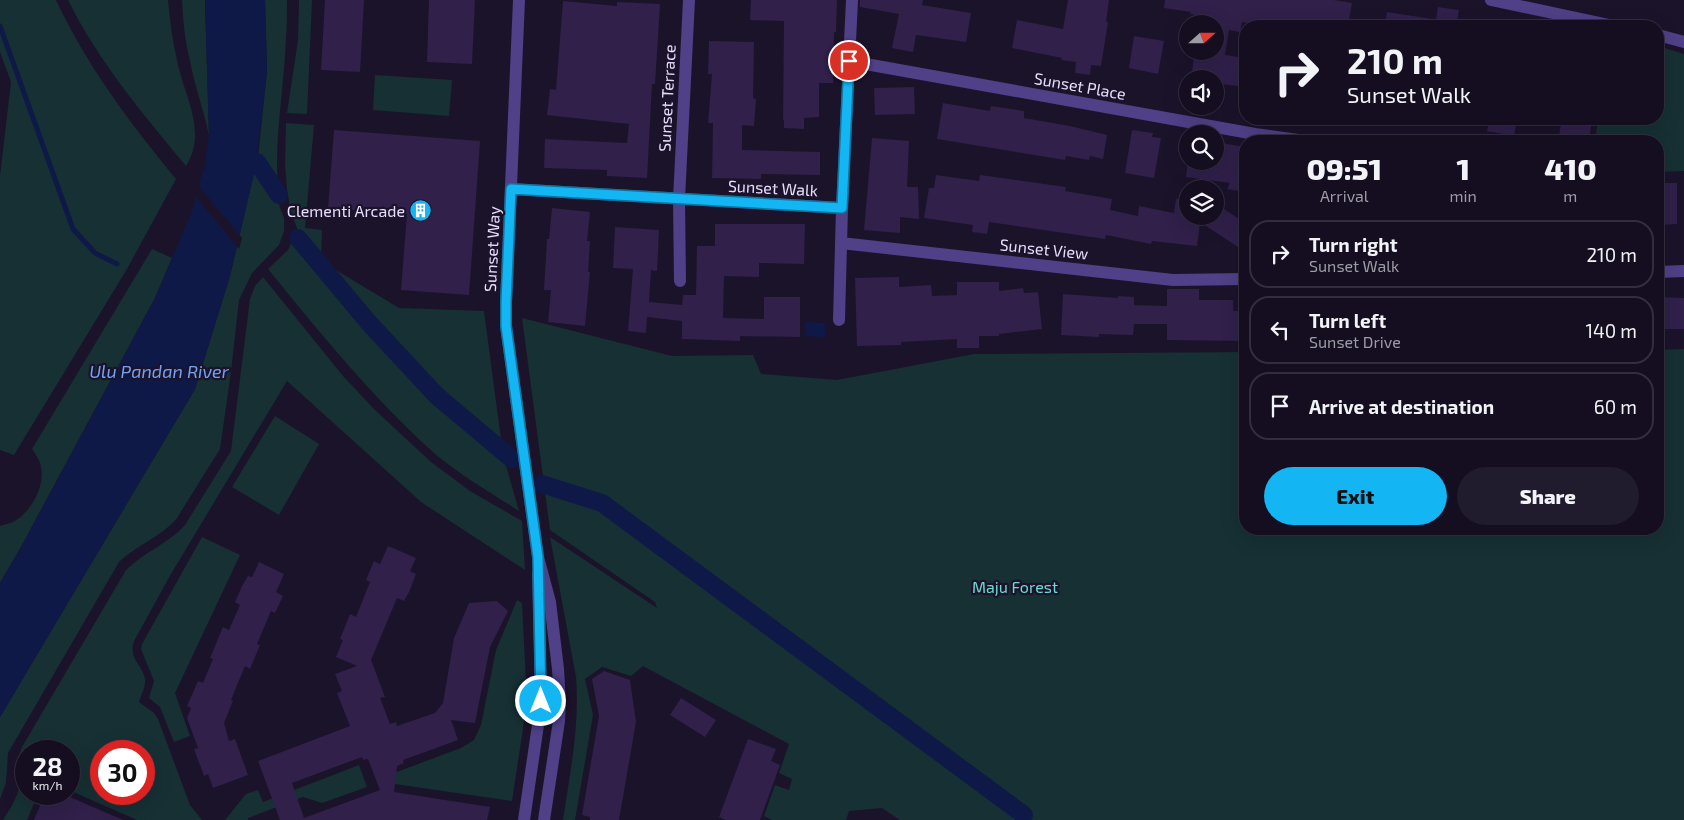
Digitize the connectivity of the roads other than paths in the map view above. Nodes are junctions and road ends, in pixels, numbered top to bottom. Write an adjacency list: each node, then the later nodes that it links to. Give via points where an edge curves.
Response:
1 (520, 0): 10 (street, Sunset Way)
2 (688, 0): 11 (street, Sunset Terrace)
3 (852, 0): 8 (street)
4 (1491, 0): 5 (street)
5 (1586, 20)
6 (1664, 37): 7 (street)
7 (1684, 42)
8 (849, 61): 9 (street, Sunset Place); 12 (street)
9 (1262, 135)
10 (511, 189): 11 (street, Sunset Walk); 19 (street, Sunset Way, via 506,326)
11 (679, 199): 12 (street, Sunset Walk); 17 (street)
12 (842, 208): 13 (street)
13 (841, 243): 16 (street, Sunset View, via 1173,280); 18 (street)
14 (1664, 272): 15 (street)
15 (1684, 272)
16 (1239, 278)
17 (680, 280)
18 (839, 320)
19 (538, 557): 20 (street, Sunset Way, via 541,701); 21 (street, Sunset Way, via 550,602 560,703)
20 (524, 820)
21 (544, 820)

